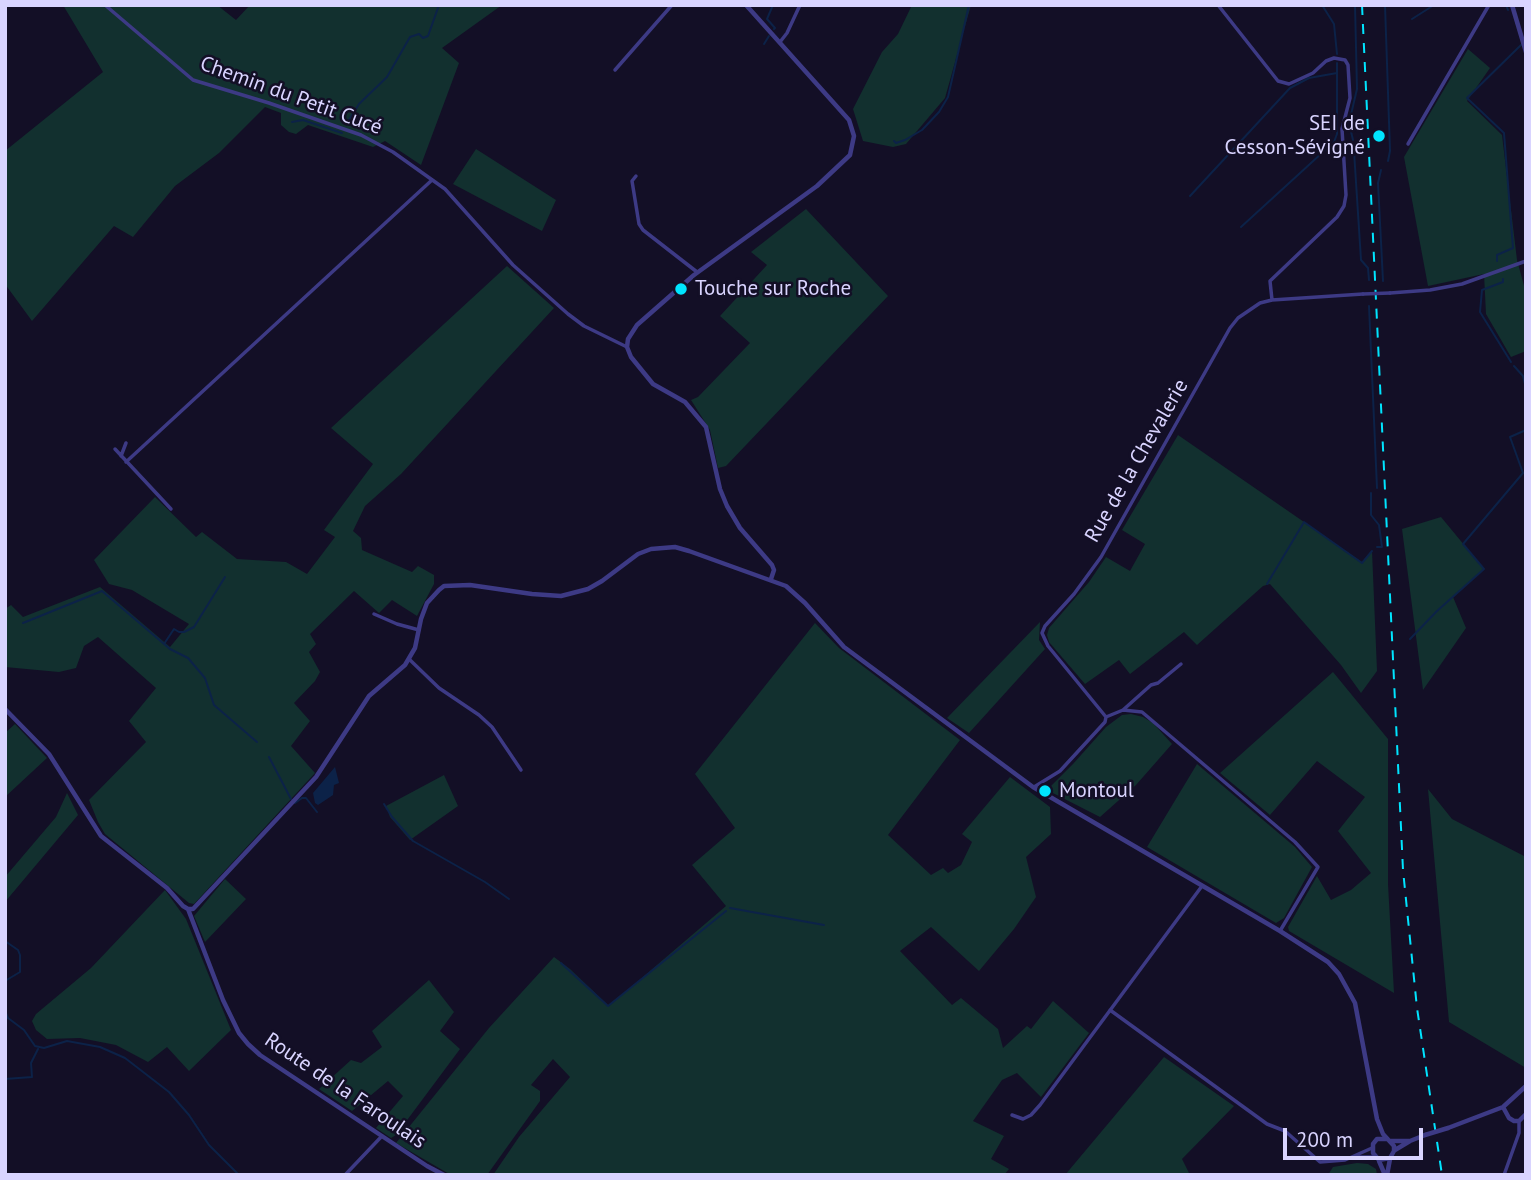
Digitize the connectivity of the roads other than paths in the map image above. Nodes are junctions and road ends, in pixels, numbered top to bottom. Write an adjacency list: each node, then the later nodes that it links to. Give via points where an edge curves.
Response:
1 (105, 5): 13 (street, Chemin du Petit Cucé, via 193,80 361,135)
2 (672, 5): 10 (street)
3 (746, 5): 8 (street)
4 (800, 5): 8 (street)
5 (1218, 5): 16 (street, via 1278,81 1289,84 1334,58 1348,65 1350,98 1342,129 1344,206 1270,281)
6 (1489, 5): 11 (street)
7 (1512, 5): 9 (street)
8 (780, 42): 15 (street, via 849,120 854,136 850,155 817,186)
9 (1526, 52)
10 (615, 70)
11 (1408, 144)
12 (636, 176): 15 (street, via 632,181 639,224)
13 (432, 180): 17 (street, Chemin du Petit Cucé, via 513,265 568,314); 21 (street)
14 (1526, 261): 16 (street, Rue de la Chevalerie, bridge, via 1462,284 1430,290)
15 (697, 272): 17 (street, via 637,325)
16 (1272, 300): 30 (street, Rue de la Chevalerie, via 1247,310 1230,328 1101,557 1042,633)
17 (627, 347): 23 (street, via 653,384 685,402 706,427 727,506 772,565)
18 (126, 443): 20 (street)
19 (115, 449): 20 (street)
20 (121, 456): 21 (street)
21 (126, 462): 22 (street)
22 (171, 509)
23 (771, 579): 25 (street, via 675,547 651,549 588,589 561,596 470,584 444,586 427,603); 32 (street, via 795,593 844,647)
24 (374, 614): 25 (street)
25 (419, 630): 26 (street)
26 (409, 659): 31 (street, via 492,727); 34 (street, via 369,696 316,777 197,906)
27 (1181, 664): 29 (street)
28 (5, 709): 34 (street, via 49,754 95,830)
29 (1123, 710): 30 (street); 35 (street, via 1142,712 1154,721 1318,867)
30 (1106, 717): 32 (street, via 1060,771)
31 (522, 770)
32 (1033, 787): 33 (street)
33 (1202, 886): 35 (street); 36 (street)
34 (188, 909): 43 (street, Route de la Faroulais, via 232,1020 248,1044)
35 (1280, 931): 41 (street, via 1328,962 1348,988 1355,1003)
36 (1110, 1010): 40 (street, via 1031,1115 1023,1119); 48 (street, via 1267,1124 1285,1131 1320,1162)
37 (1526, 1086): 38 (street)
38 (1503, 1107): 42 (street, via 1509,1118); 45 (street, bridge)
39 (1526, 1114): 42 (street)
40 (1012, 1115)
41 (1377, 1119): 44 (street); 46 (street)
42 (1519, 1121): 54 (street, via 1520,1133)
43 (382, 1136): 51 (street); 52 (street, Route de la Faroulais)
44 (1389, 1140): 45 (street); 46 (street, via 1381,1138); 47 (street)
45 (1409, 1141): 47 (street)
46 (1373, 1145): 48 (street); 50 (street)
47 (1394, 1151): 49 (street)
48 (1356, 1157): 50 (street)
49 (1390, 1158): 50 (street); 53 (street)
50 (1377, 1159): 53 (street)
51 (345, 1175)
52 (444, 1175)
53 (1386, 1175)
54 (1504, 1175)

